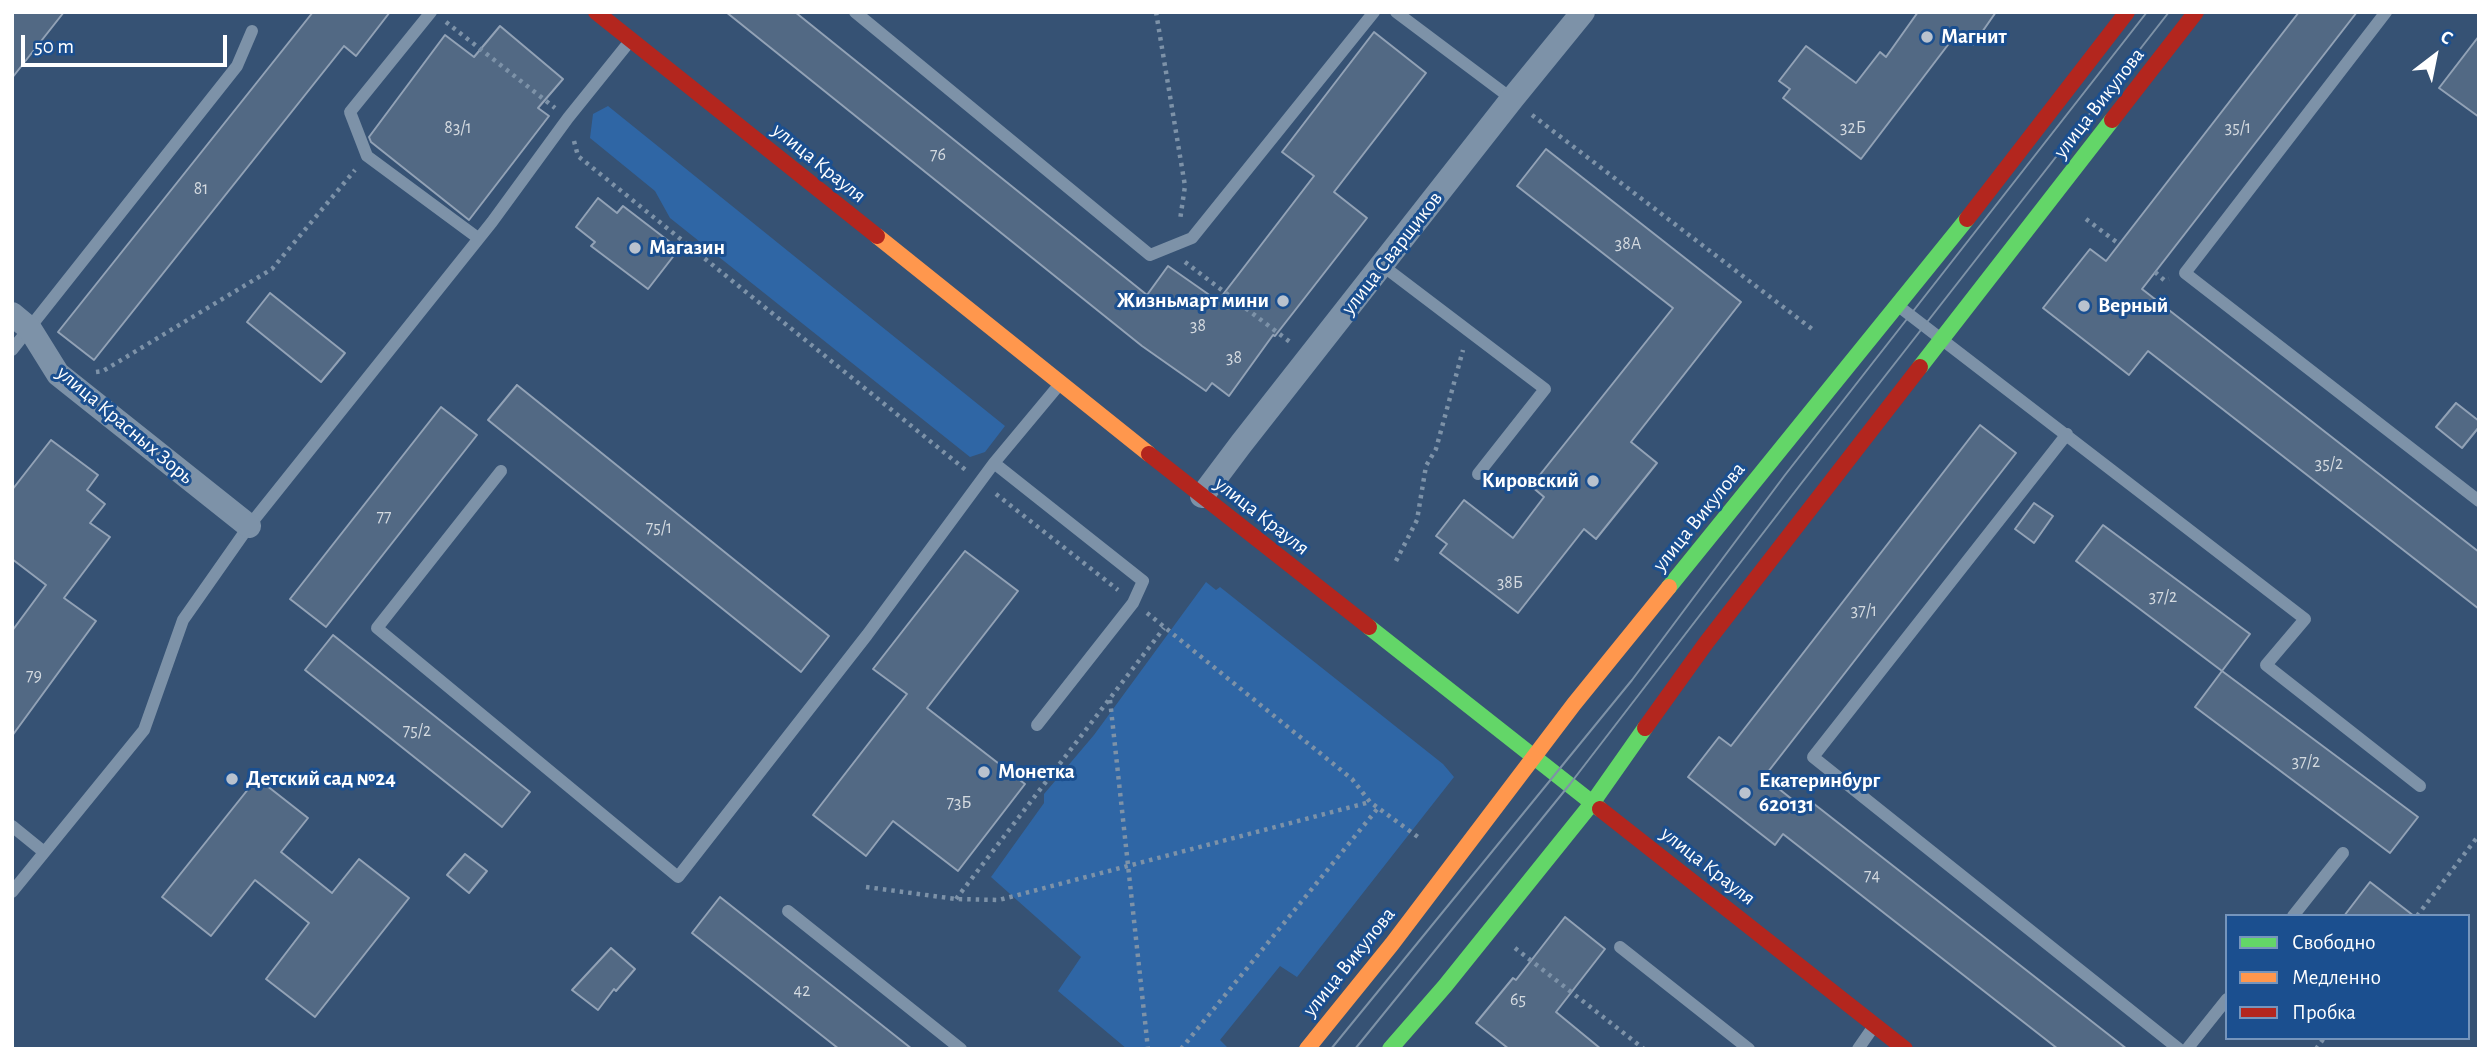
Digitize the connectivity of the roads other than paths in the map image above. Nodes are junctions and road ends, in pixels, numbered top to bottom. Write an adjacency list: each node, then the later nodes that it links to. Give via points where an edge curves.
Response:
1 (431, 12): 13 (lane, via 350,112 367,156)
2 (596, 12): 11 (street, улица Крауля)
3 (855, 12): 4 (lane, via 1150,255 1192,238)
4 (1374, 12)
5 (1396, 12): 12 (lane)
6 (1584, 12): 12 (street, улица Сварщиков)
7 (2127, 12): 15 (street, улица Викулова)
8 (2196, 12): 17 (street, улица Викулова)
9 (2386, 12): 25 (lane, via 2185,273)
10 (252, 31): 16 (lane, via 237,66)
11 (631, 40): 13 (lane); 19 (street, улица Крауля)
12 (1512, 99): 14 (street, улица Сварщиков)
13 (478, 238): 26 (lane)
14 (1383, 265): 23 (lane, via 1545,388); 24 (street, улица Сварщиков)
15 (1897, 305): 17 (lane); 28 (street, улица Викулова)
16 (21, 321): 18 (lane); 26 (street, улица Красных Зорь, via 58,374)
17 (1942, 339): 20 (lane); 30 (street, улица Викулова, via 1706,643)
18 (12, 350)
19 (1061, 383): 21 (lane); 24 (street, улица Крауля)
20 (2067, 434): 29 (lane, via 2305,619 2266,665); 46 (lane, via 1812,757)
21 (994, 463): 22 (lane, via 678,877 377,628); 27 (lane, via 1143,581 1133,603)
22 (501, 471)
23 (1478, 474)
24 (1202, 496): 28 (street, улица Крауля)
25 (2479, 500)
26 (249, 526): 32 (lane, via 183,620 144,730)
27 (1037, 725)
28 (1535, 756): 30 (street, улица Крауля); 41 (street, улица Викулова)
29 (2420, 786)
30 (1593, 802): 39 (street, улица Крауля); 42 (street, улица Викулова)
31 (12, 826): 32 (lane)
32 (44, 852): 34 (lane)
33 (2343, 853): 36 (lane)
34 (12, 891)
35 (788, 911): 40 (lane)
36 (2295, 914)
37 (1620, 947): 43 (lane)
38 (2225, 1002): 47 (lane)
39 (1875, 1025): 44 (lane); 45 (street, улица Крауля)
40 (961, 1049)
41 (1307, 1049)
42 (1390, 1049)
43 (1749, 1049)
44 (1858, 1049)
45 (1905, 1049)
46 (2179, 1049)
47 (2187, 1049)

